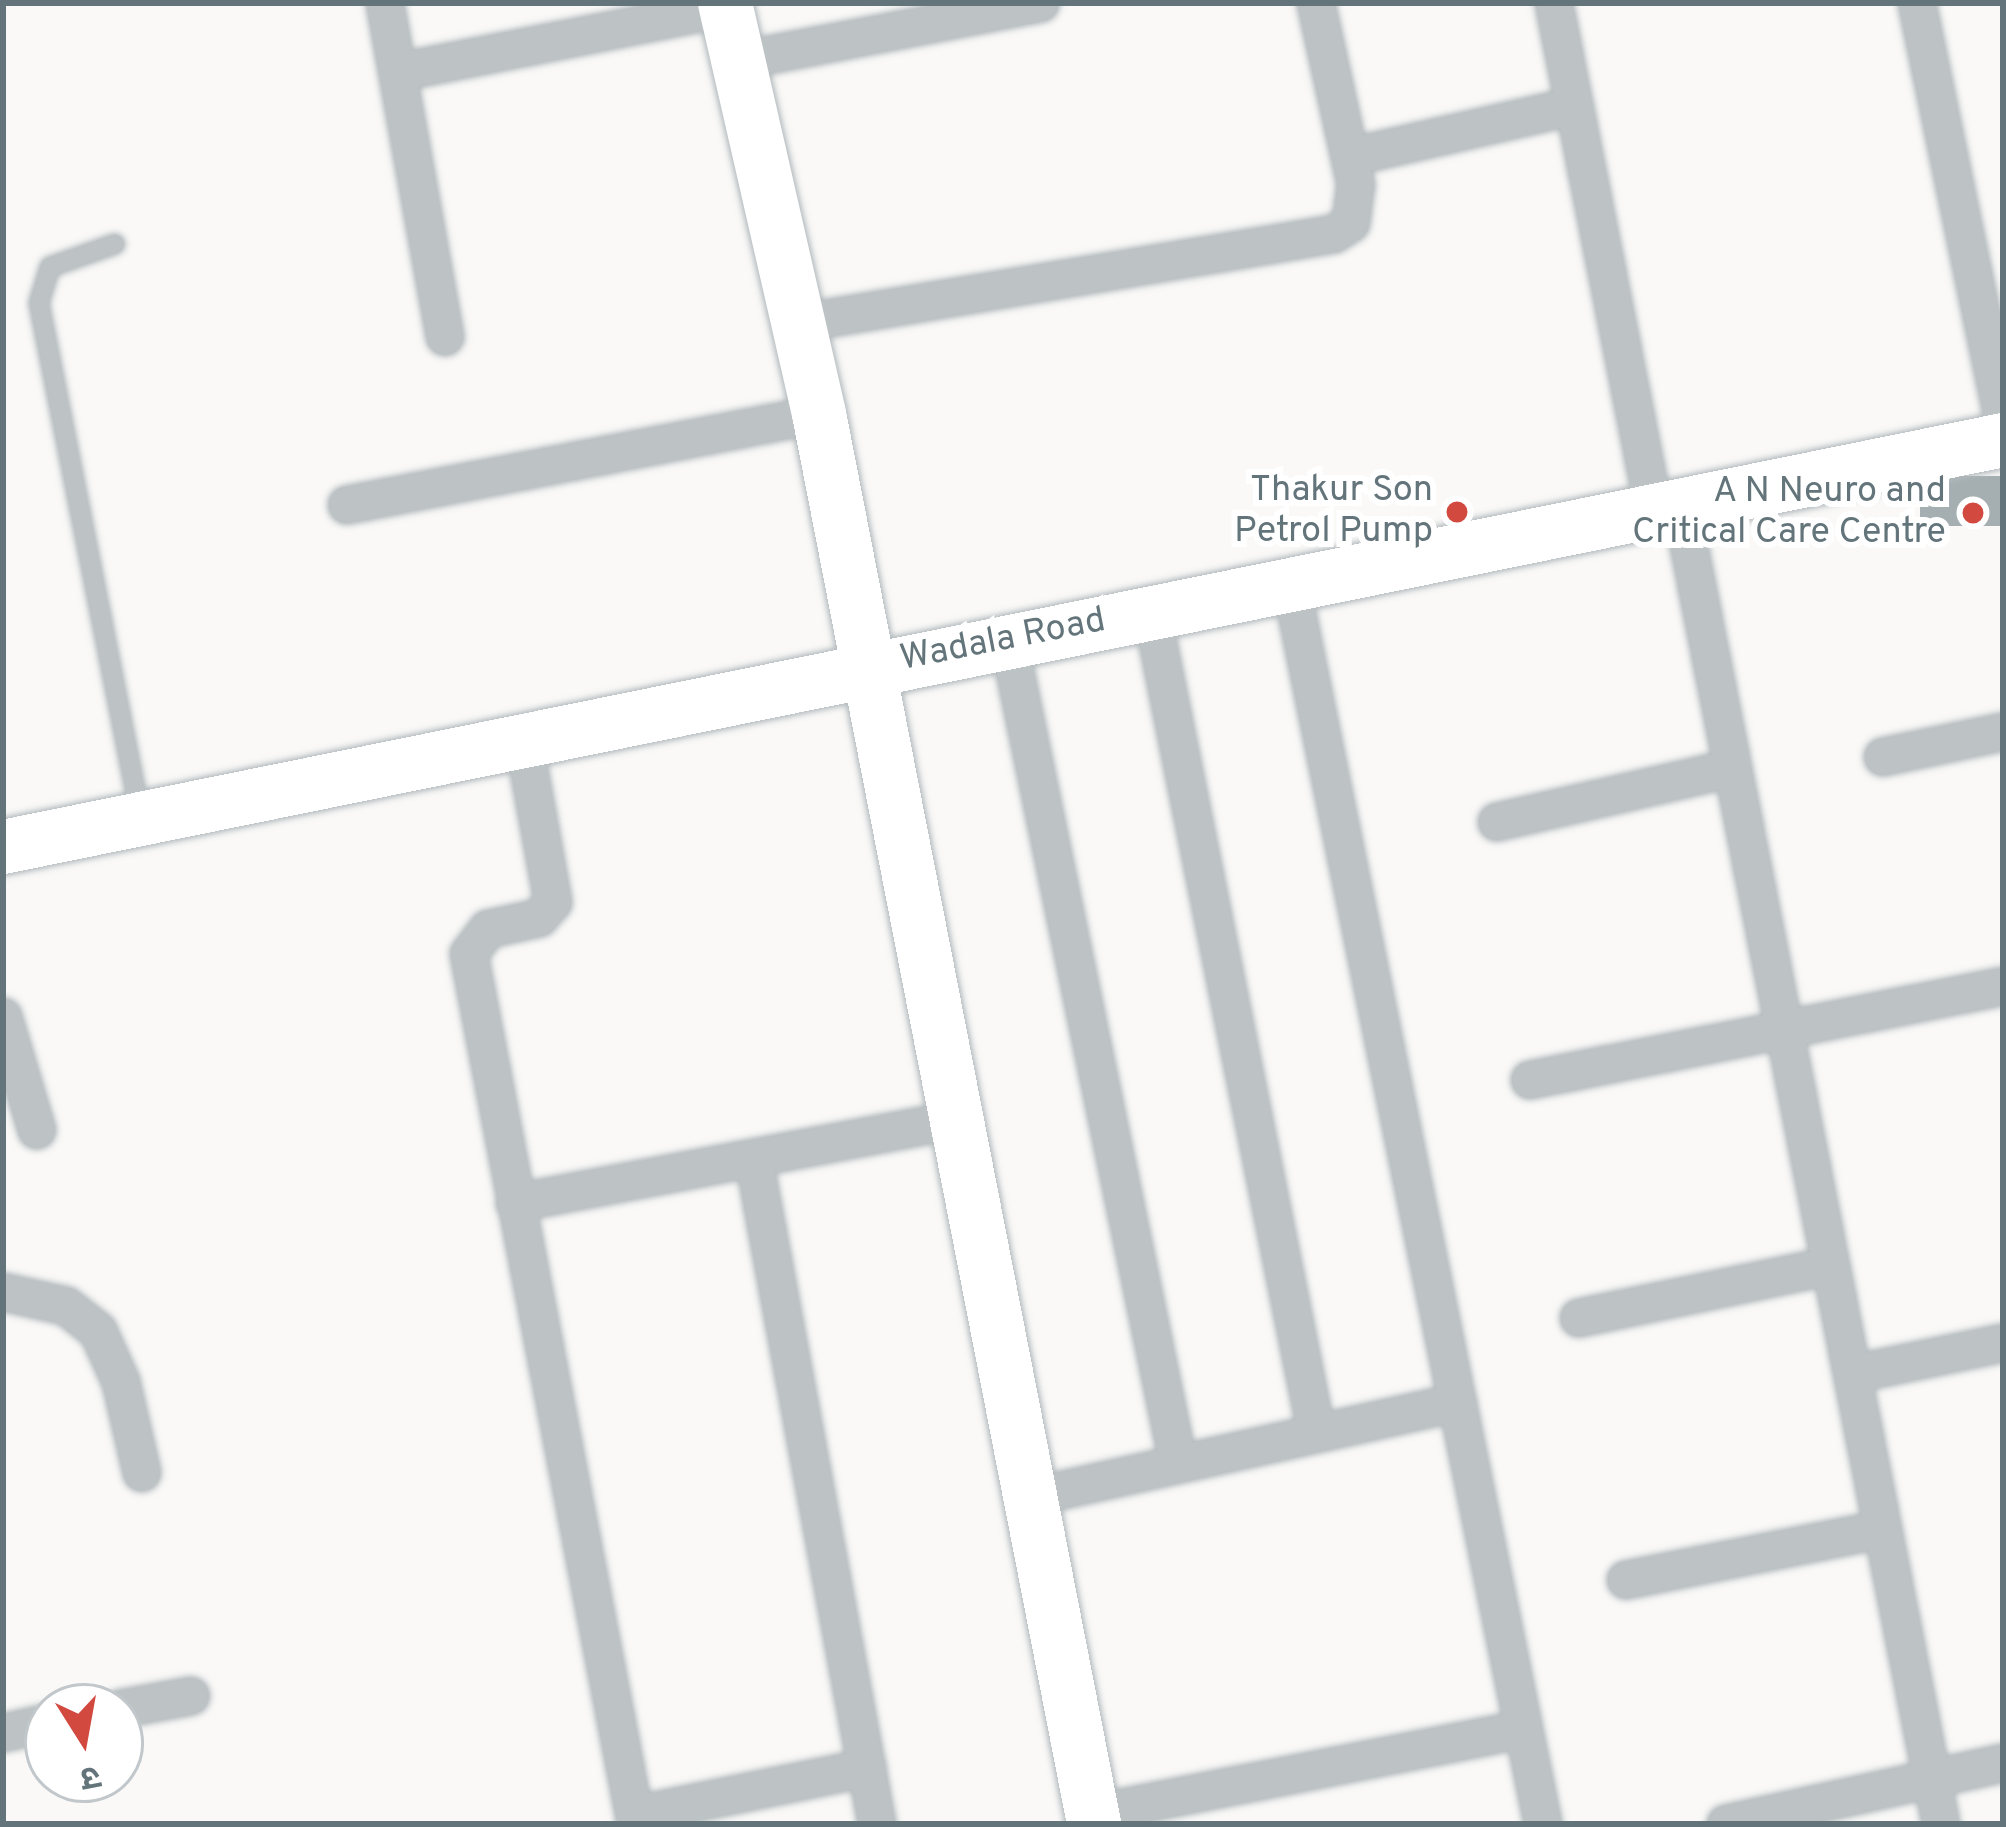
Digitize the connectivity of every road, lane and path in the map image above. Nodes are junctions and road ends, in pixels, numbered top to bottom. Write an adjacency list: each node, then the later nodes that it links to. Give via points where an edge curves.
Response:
1 (385, 3): 8 (street)
2 (1040, 3): 7 (street)
3 (1316, 3): 10 (street)
4 (1554, 3): 9 (street)
5 (1917, 3): 15 (street)
6 (726, 5): 7 (street); 8 (street)
7 (736, 61): 12 (street)
8 (399, 72): 13 (street)
9 (1574, 106): 10 (street); 18 (street)
10 (1350, 157): 12 (street, via 1351,223 1308,243)
11 (115, 244): 27 (lane, via 50,267 39,303)
12 (794, 324): 14 (street)
13 (445, 337)
14 (819, 414): 17 (street); 22 (street)
15 (2003, 420)
16 (2003, 440): 18 (street, Wadala Road)
17 (347, 505)
18 (1668, 508): 19 (street, Wadala Road); 26 (street)
19 (1291, 584): 20 (street, Wadala Road); 43 (street)
20 (1151, 613): 21 (street, Wadala Road); 44 (street)
21 (1010, 642): 22 (street, Wadala Road); 45 (street)
22 (868, 666): 24 (street, Wadala Road); 34 (street)
23 (2003, 732): 25 (street)
24 (524, 742): 27 (street, Wadala Road); 37 (street, via 553,902 539,918 476,936 469,954)
25 (1883, 757)
26 (1733, 768): 28 (street); 32 (street)
27 (141, 819): 29 (street, Wadala Road)
28 (1497, 822)
29 (3, 847)
30 (2003, 986): 32 (street)
31 (3, 1017): 35 (street)
32 (1785, 1031): 33 (street); 38 (street)
33 (1530, 1080)
34 (951, 1121): 36 (street); 47 (street)
35 (37, 1130)
36 (754, 1159): 37 (street); 54 (street)
37 (515, 1203): 56 (street)
38 (1831, 1266): 40 (street); 42 (street)
39 (3, 1292): 46 (street, via 66,1306 98,1330 121,1382)
40 (1580, 1318)
41 (2003, 1343): 42 (street)
42 (1852, 1374): 48 (street)
43 (1458, 1402): 44 (street); 52 (street)
44 (1316, 1430): 45 (street)
45 (1178, 1462): 47 (street)
46 (142, 1473)
47 (1030, 1498): 57 (street)
48 (1883, 1529): 49 (street); 55 (street)
49 (1627, 1580)
50 (191, 1696): 51 (street)
51 (144, 1705)
52 (1523, 1729): 57 (street); 59 (street)
53 (2003, 1763): 55 (street)
54 (867, 1768): 56 (street); 58 (street)
55 (1933, 1780): 60 (street); 61 (street)
56 (635, 1819)
57 (1093, 1819)
58 (877, 1824)
59 (1543, 1824)
60 (1726, 1824)
61 (1941, 1824)

